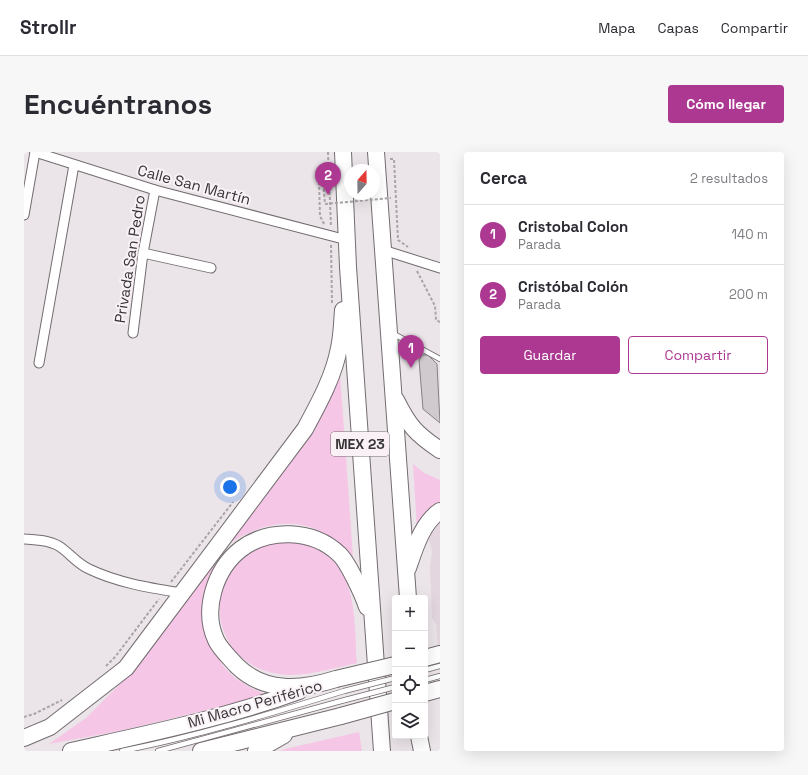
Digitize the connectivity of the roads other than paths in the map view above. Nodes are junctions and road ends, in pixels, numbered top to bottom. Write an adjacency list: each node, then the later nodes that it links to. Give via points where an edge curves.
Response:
1 (35, 152): 4 (street, Calle San Martín); 6 (street)
2 (343, 152): 7 (highway, MEX 23)
3 (383, 156): 8 (highway, MEX 23)
4 (74, 165): 5 (street, Calle San Martín); 16 (street)
5 (155, 190): 7 (street, Calle San Martín); 9 (street, Privada San Pedro)
6 (24, 215)
7 (347, 240): 10 (highway, MEX 23)
8 (383, 250): 12 (street); 13 (highway, MEX 23)
9 (143, 253): 11 (street); 14 (street, Privada San Pedro)
10 (348, 267): 22 (highway, via 339,348 321,399 305,428); 24 (highway, MEX 23)
11 (211, 268)
12 (440, 268)
13 (388, 331): 15 (lane); 17 (highway, MEX 23)
14 (133, 333)
15 (440, 359)
16 (39, 363)
17 (393, 393): 18 (highway, via 410,425 419,436); 21 (highway, MEX 23)
18 (440, 450)
19 (440, 511): 21 (highway, via 434,515 419,537)
20 (24, 539): 22 (street, via 51,542 91,570 127,582)
21 (406, 573): 23 (highway, MEX 23)
22 (182, 593): 40 (highway, via 126,668 50,727)
23 (408, 595)
24 (373, 622): 33 (highway, via 361,590 340,554 318,540 292,533 264,537 241,549 225,567 214,588 210,612 216,640 228,658 248,676 280,688); 47 (highway, MEX 23)
25 (440, 654): 26 (highway)
26 (428, 657)
27 (392, 666): 34 (highway, bridge)
28 (440, 666): 29 (lane)
29 (428, 669)
30 (440, 676): 32 (lane)
31 (392, 678): 34 (lane, Mi Macro Periférico, bridge)
32 (428, 679)
33 (319, 684): 34 (highway); 42 (highway, via 261,705)
34 (340, 685): 43 (lane, Mi Macro Periférico, via 257,718)
35 (392, 688): 44 (lane, Mi Macro Periférico, bridge)
36 (440, 689): 37 (highway)
37 (428, 692)
38 (392, 702): 39 (highway, bridge)
39 (341, 716): 45 (highway); 46 (highway, via 281,736)
40 (24, 738)
41 (419, 739): 48 (highway)
42 (71, 751)
43 (122, 751)
44 (158, 751)
45 (201, 751)
46 (256, 751)
47 (382, 751)
48 (421, 751)

